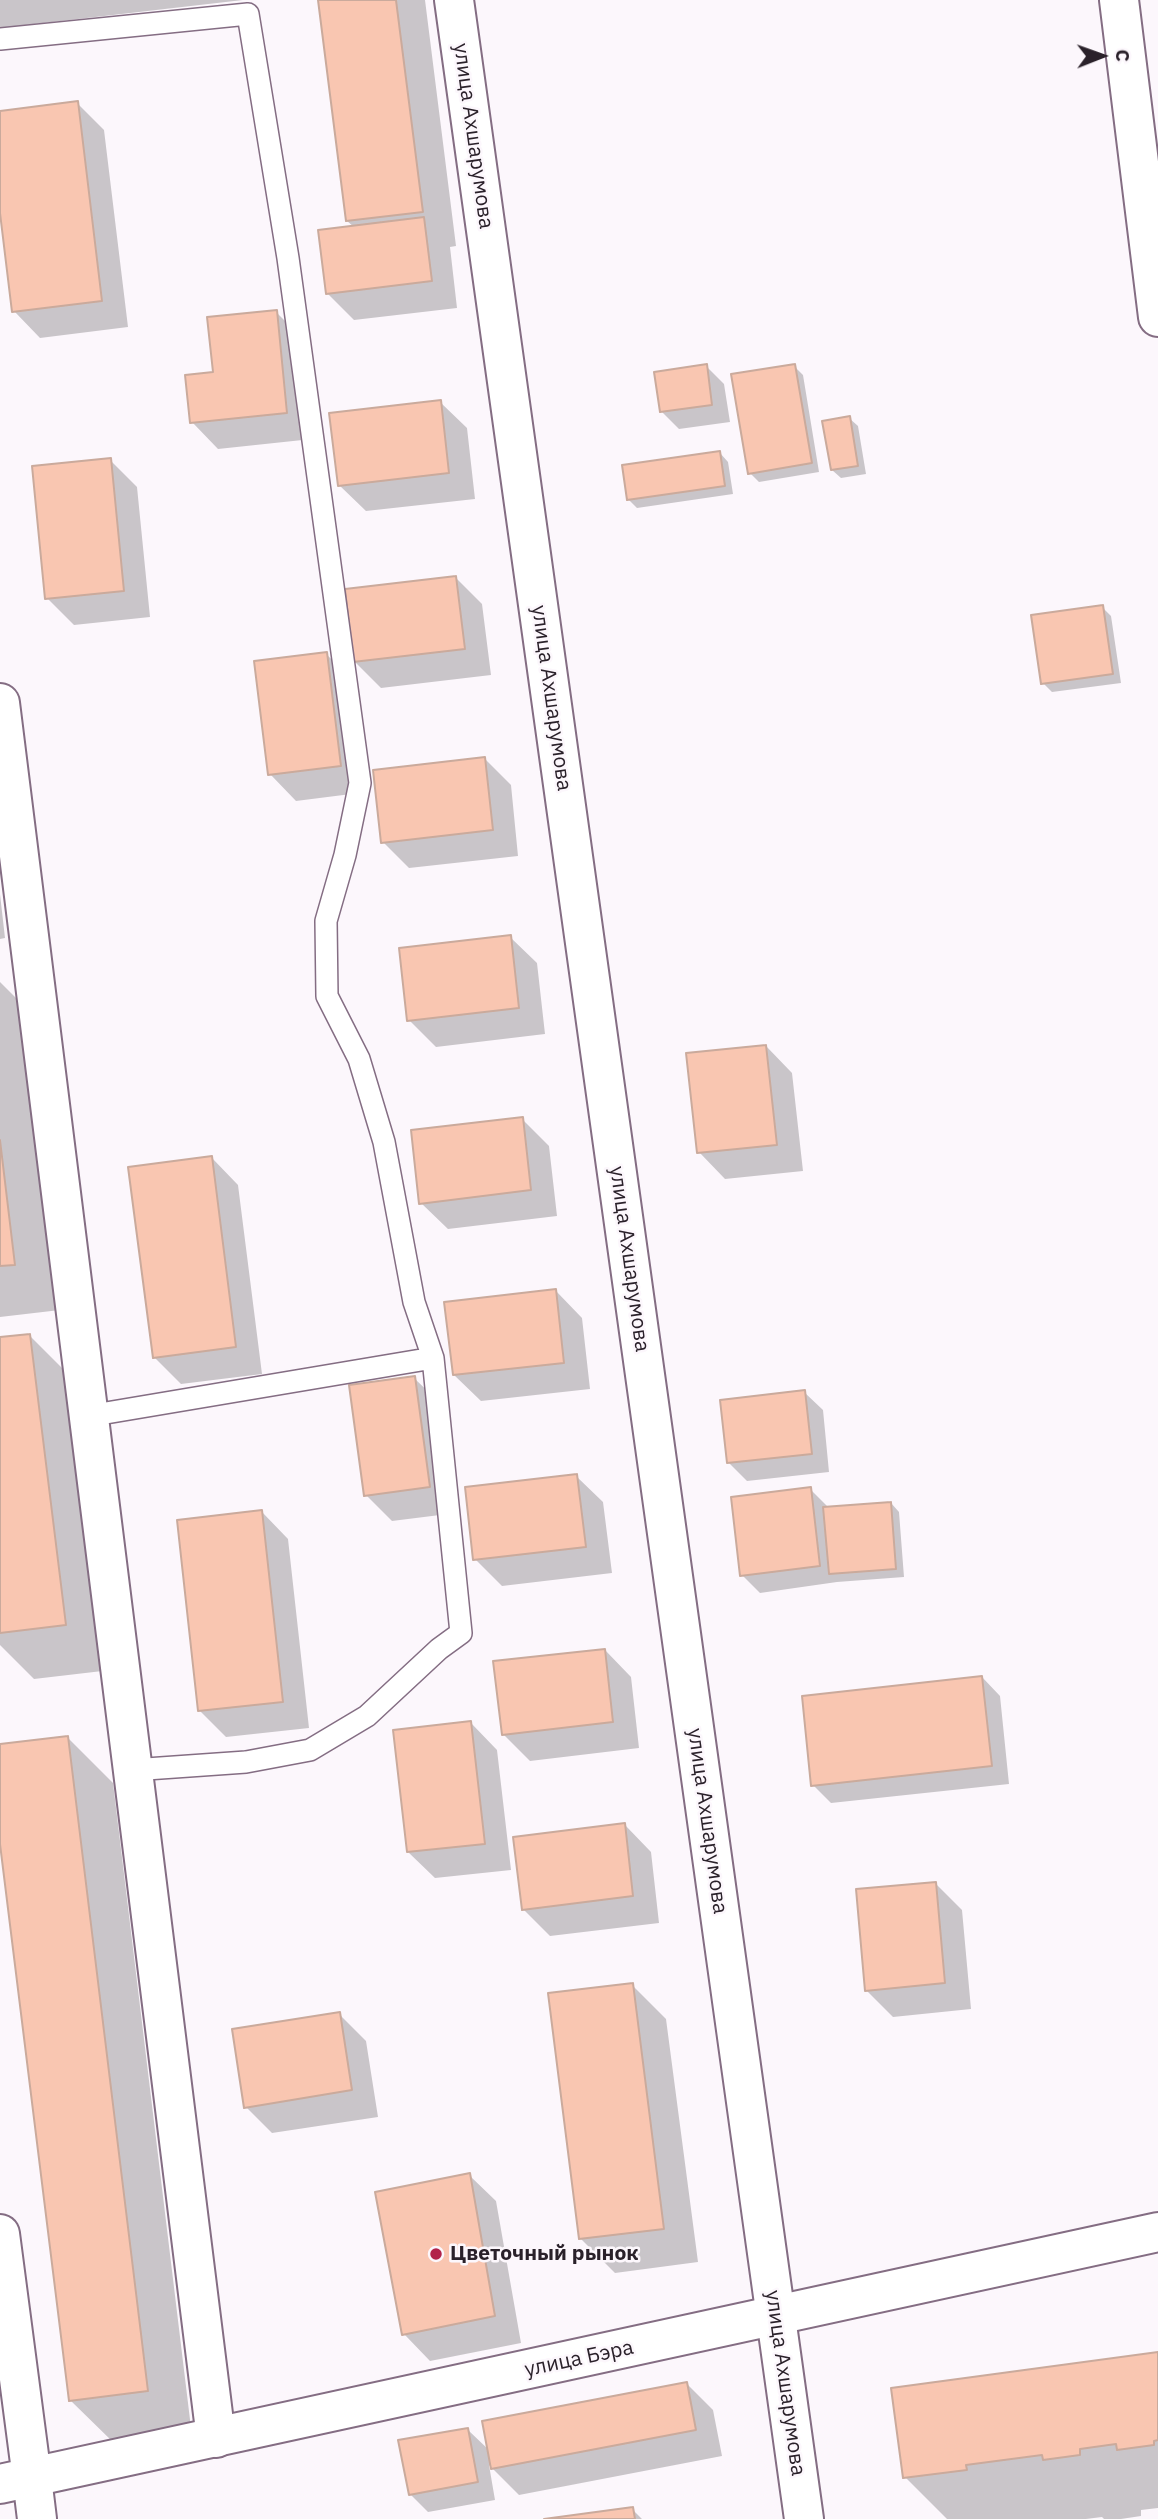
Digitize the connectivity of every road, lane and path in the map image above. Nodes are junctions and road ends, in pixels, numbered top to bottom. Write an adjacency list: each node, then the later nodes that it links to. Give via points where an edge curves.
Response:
1 (454, 0): 11 (street, улица Ахшарумова)
2 (1119, 0): 4 (street)
3 (0, 39): 6 (lane, via 248,15 288,258 360,783 326,921 327,996 359,1059 384,1142 414,1302)
4 (1158, 317)
5 (0, 703): 7 (street)
6 (433, 1357): 7 (lane); 8 (lane, via 461,1633 367,1716 310,1750 246,1762)
7 (88, 1416): 8 (street)
8 (132, 1770): 12 (street)
9 (1158, 2232): 11 (street, улица Бэра)
10 (0, 2234): 13 (street)
11 (776, 2316): 12 (street, улица Бэра); 15 (street, улица Ахшарумова)
12 (216, 2438): 13 (street, улица Бэра)
13 (16, 2481): 14 (street)
14 (37, 2519)
15 (804, 2519)

